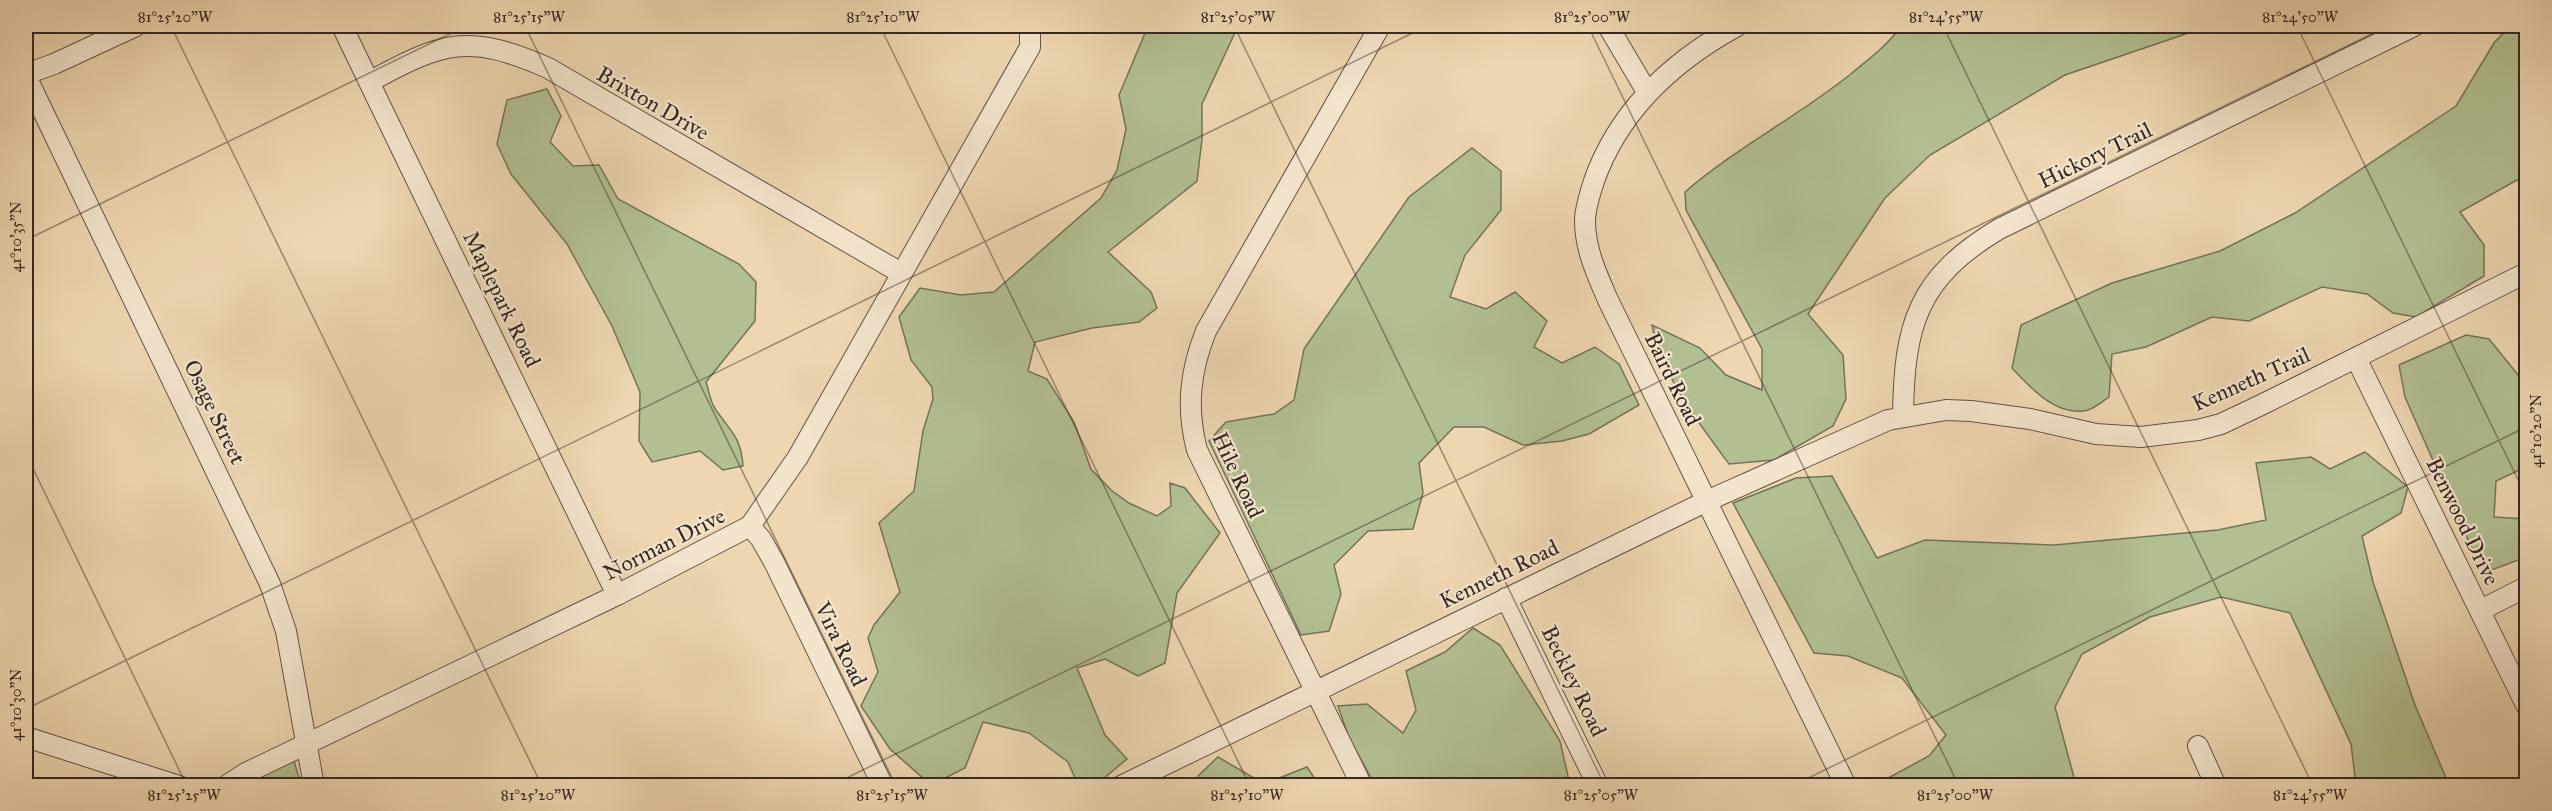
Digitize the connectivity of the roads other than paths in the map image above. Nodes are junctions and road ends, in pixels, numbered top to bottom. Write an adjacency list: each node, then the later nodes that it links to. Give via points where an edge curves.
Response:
1 (136, 26): 8 (street)
2 (342, 26): 9 (street, Maplepark Road)
3 (1030, 26): 11 (street, Norman Drive, via 1030,47)
4 (1380, 26): 21 (street, Hile Road, via 1206,331 1192,379 1190,417 1197,450)
5 (1608, 26): 10 (street)
6 (1737, 26): 10 (street, Baird Road, via 1676,65)
7 (2414, 26): 14 (street, Hickory Trail, via 1971,246 1940,276 1912,326 1903,371)
8 (26, 75): 24 (street, Osage Street, via 270,584 286,630)
9 (369, 82): 11 (street, Brixton Drive, via 447,46 475,44 517,55 548,68); 18 (street, Maplepark Road)
10 (1647, 92): 15 (street, Baird Road, via 1600,167 1589,196 1587,242 1608,300)
11 (901, 273): 16 (street, Norman Drive, via 798,457)
12 (2526, 273): 13 (street, Kenneth Trail)
13 (2356, 358): 14 (street, Kenneth Trail, via 2221,424 2173,435 2096,434 1971,411 1946,410); 20 (street, Benwood Drive)
14 (1903, 417): 15 (street, Kenneth Road, via 1854,434)
15 (1707, 501): 19 (street, Kenneth Road); 33 (street, Baird Road)
16 (750, 526): 18 (street, Norman Drive); 29 (street, Vira Road, via 774,562)
17 (2526, 587): 20 (street)
18 (617, 595): 24 (street, Norman Drive)
19 (1506, 598): 21 (street, Kenneth Road); 32 (street, Beckley Road)
20 (2481, 610): 22 (street, Benwood Drive)
21 (1315, 691): 30 (street, Kenneth Road); 31 (street, Hile Road)
22 (2526, 705)
23 (26, 736): 26 (street)
24 (307, 743): 27 (street, Norman Drive); 28 (street, Osage Street)
25 (2198, 746): 34 (street)
26 (179, 786)
27 (226, 786)
28 (314, 786)
29 (884, 786)
30 (1121, 786)
31 (1362, 786)
32 (1599, 786)
33 (1846, 786)
34 (2216, 786)

